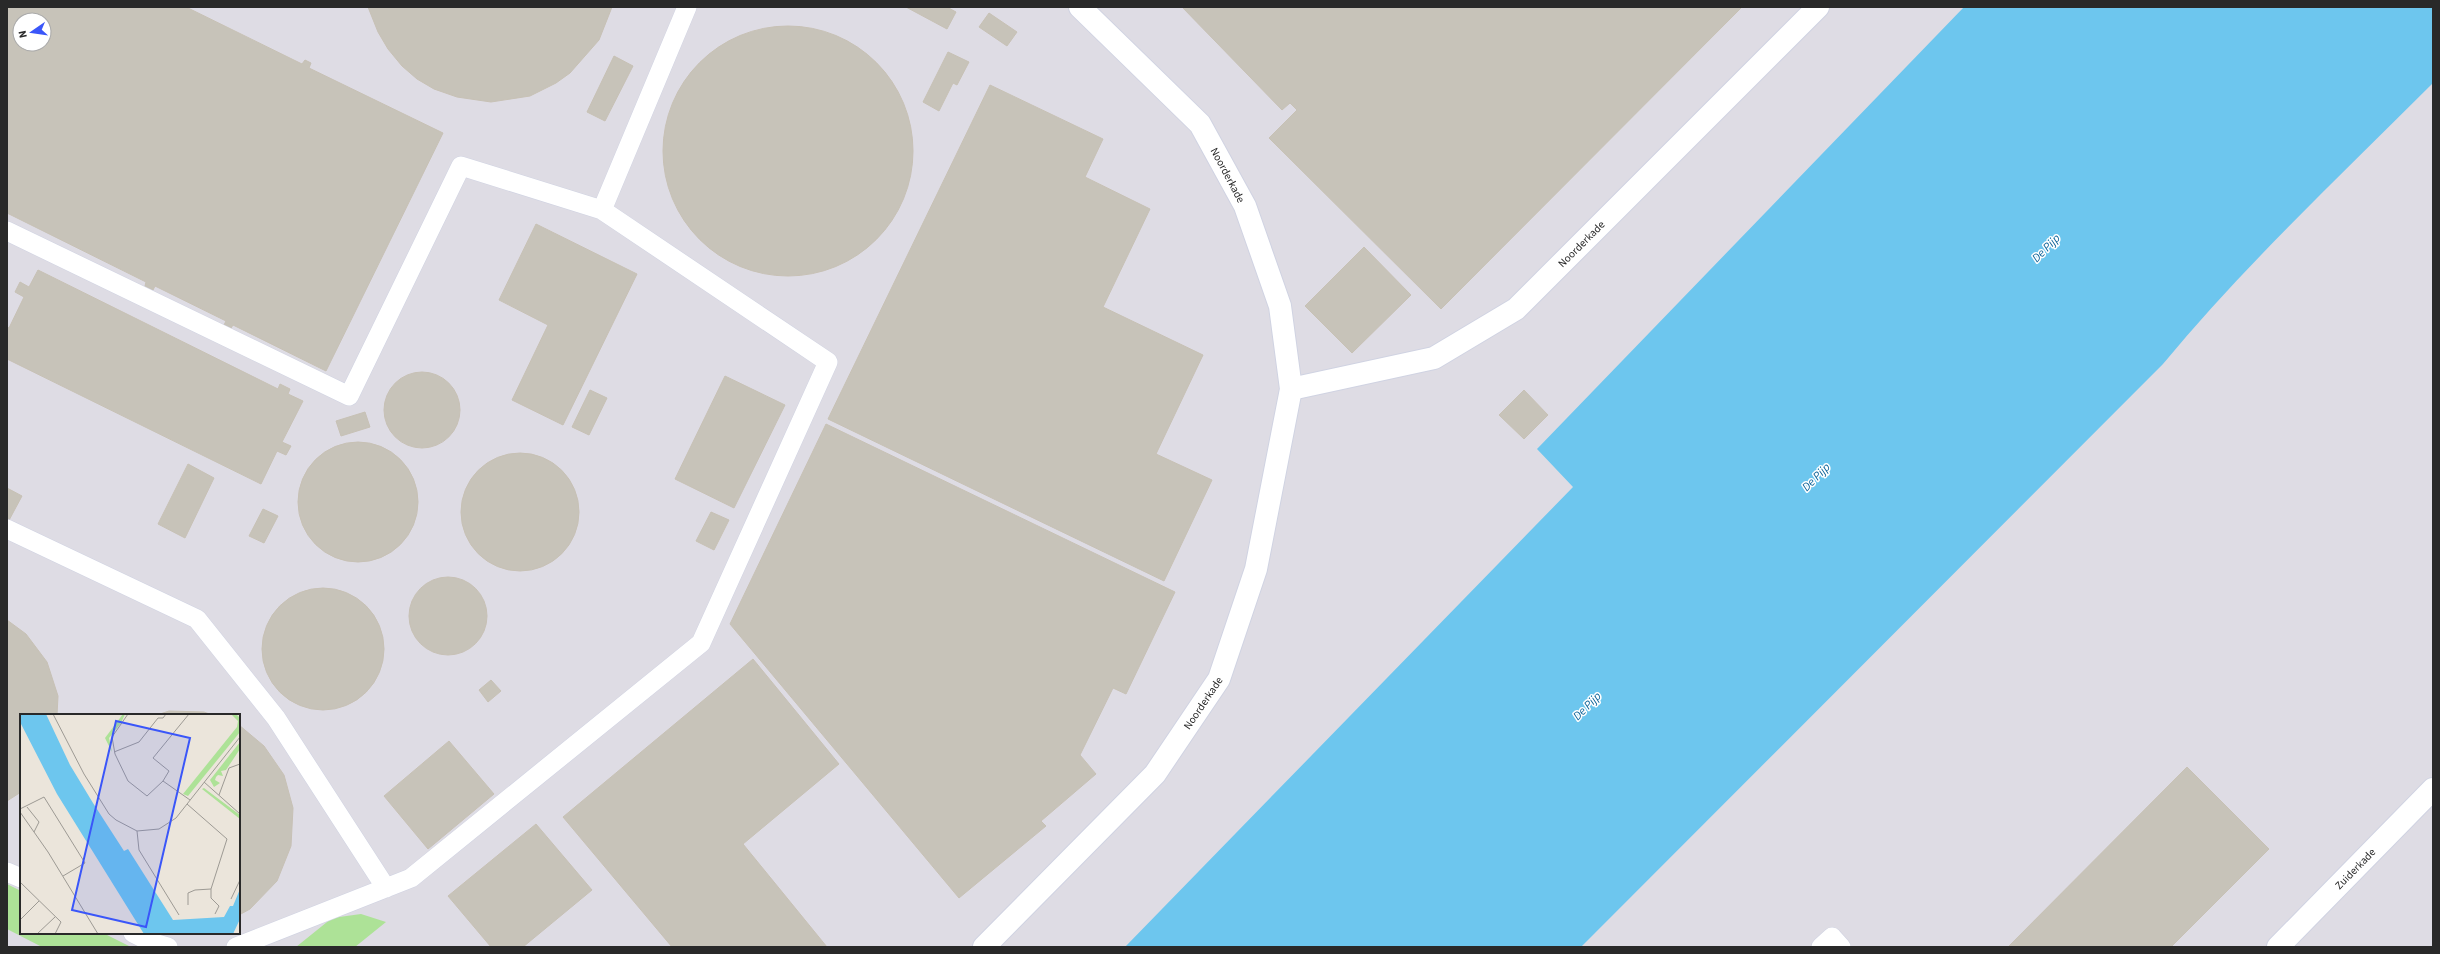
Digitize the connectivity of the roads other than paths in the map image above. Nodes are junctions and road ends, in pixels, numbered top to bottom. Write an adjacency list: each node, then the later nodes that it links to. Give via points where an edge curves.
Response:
1 (687, 7): 4 (lane)
2 (1080, 7): 6 (street, Noorderkade, via 1200,124 1244,206 1280,306)
3 (1818, 7): 6 (street, Noorderkade, via 1516,309 1434,358)
4 (602, 210): 5 (lane, via 461,166 349,396); 11 (lane, via 828,362 701,643 411,878)
5 (7, 231)
6 (1291, 389): 15 (street, Noorderkade, via 1256,569 1219,679 1155,774)
7 (7, 529): 11 (lane, via 197,619 276,718)
8 (2433, 790): 18 (street, Zuiderkade)
9 (7, 872): 10 (lane)
10 (20, 878)
11 (386, 888): 14 (lane)
12 (135, 934): 13 (lane)
13 (168, 947)
14 (236, 947)
15 (984, 947)
16 (1821, 947): 17 (lane, via 1832,937)
17 (1841, 947)
18 (2278, 947)

